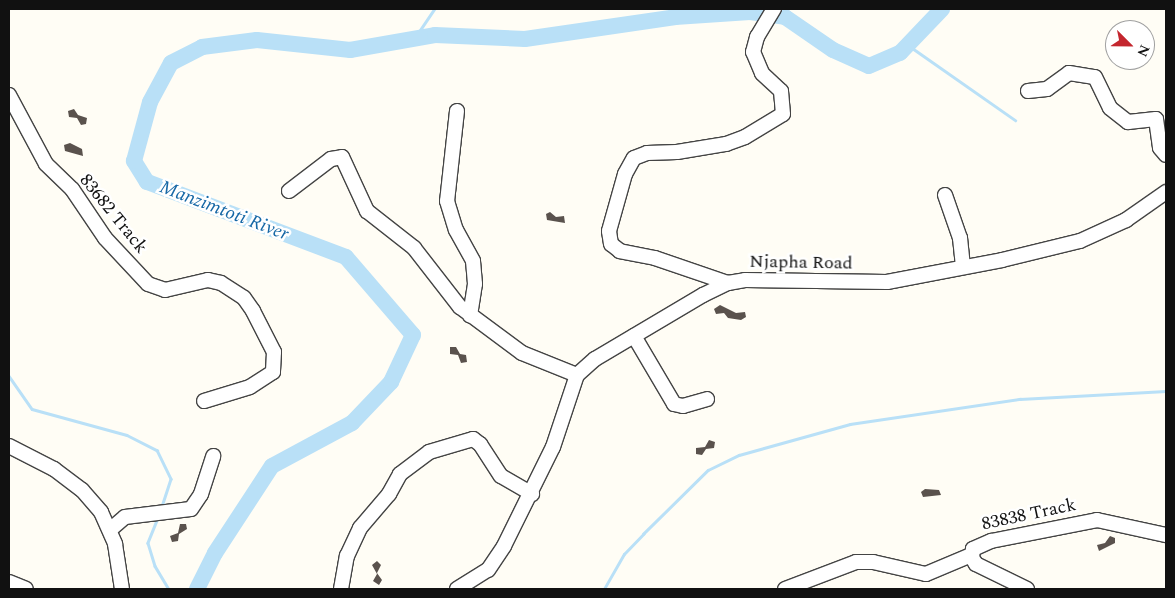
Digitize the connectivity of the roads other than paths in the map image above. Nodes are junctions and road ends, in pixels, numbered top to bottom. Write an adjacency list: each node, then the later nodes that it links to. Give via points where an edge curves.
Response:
1 (774, 9): 10 (street, via 754,45 755,58 762,74 781,91 784,114 745,137 726,144 677,152 647,152 634,158 625,174 609,230 611,244 620,251 649,256)
2 (1028, 91): 5 (street, via 1047,89 1069,73 1095,78 1110,108 1128,122 1156,119 1160,148)
3 (9, 95): 15 (street, 83682 Track, via 46,164 72,189 105,238 148,284 165,290 208,280 220,283 244,298 253,311 274,352 273,372 250,387)
4 (457, 112): 11 (street, via 446,201 456,230 473,261 475,284)
5 (1166, 156)
6 (289, 191): 11 (street, via 331,159 342,157 367,211 414,248)
7 (1166, 192): 9 (street, Njapha Road, via 1126,220 1080,241)
8 (945, 195): 9 (street, via 960,238)
9 (963, 266): 10 (street, Njapha Road, via 888,282 763,280)
10 (728, 283): 12 (street, Njapha Road)
11 (470, 316): 13 (street, via 522,353)
12 (634, 336): 13 (street, Njapha Road, via 595,359); 14 (street, via 674,404 683,406)
13 (577, 375): 18 (street, via 553,447)
14 (707, 399)
15 (204, 401)
16 (9, 446): 19 (street, via 54,469 82,490)
17 (213, 456): 19 (street, via 202,494 191,509 125,517)
18 (532, 494): 25 (street, via 501,476 480,444 473,439 429,452 400,474 389,494 360,528 346,556); 26 (street, via 488,570)
19 (110, 529): 24 (street)
20 (1166, 536): 21 (street, 83838 Track, via 1097,520 981,544 973,549)
21 (971, 555): 27 (street, via 926,574 872,562 856,562); 28 (street, 83838 Track, via 972,561 982,568)
22 (9, 582): 23 (street)
23 (26, 589)
24 (122, 589)
25 (341, 589)
26 (457, 589)
27 (785, 589)
28 (1027, 589)

